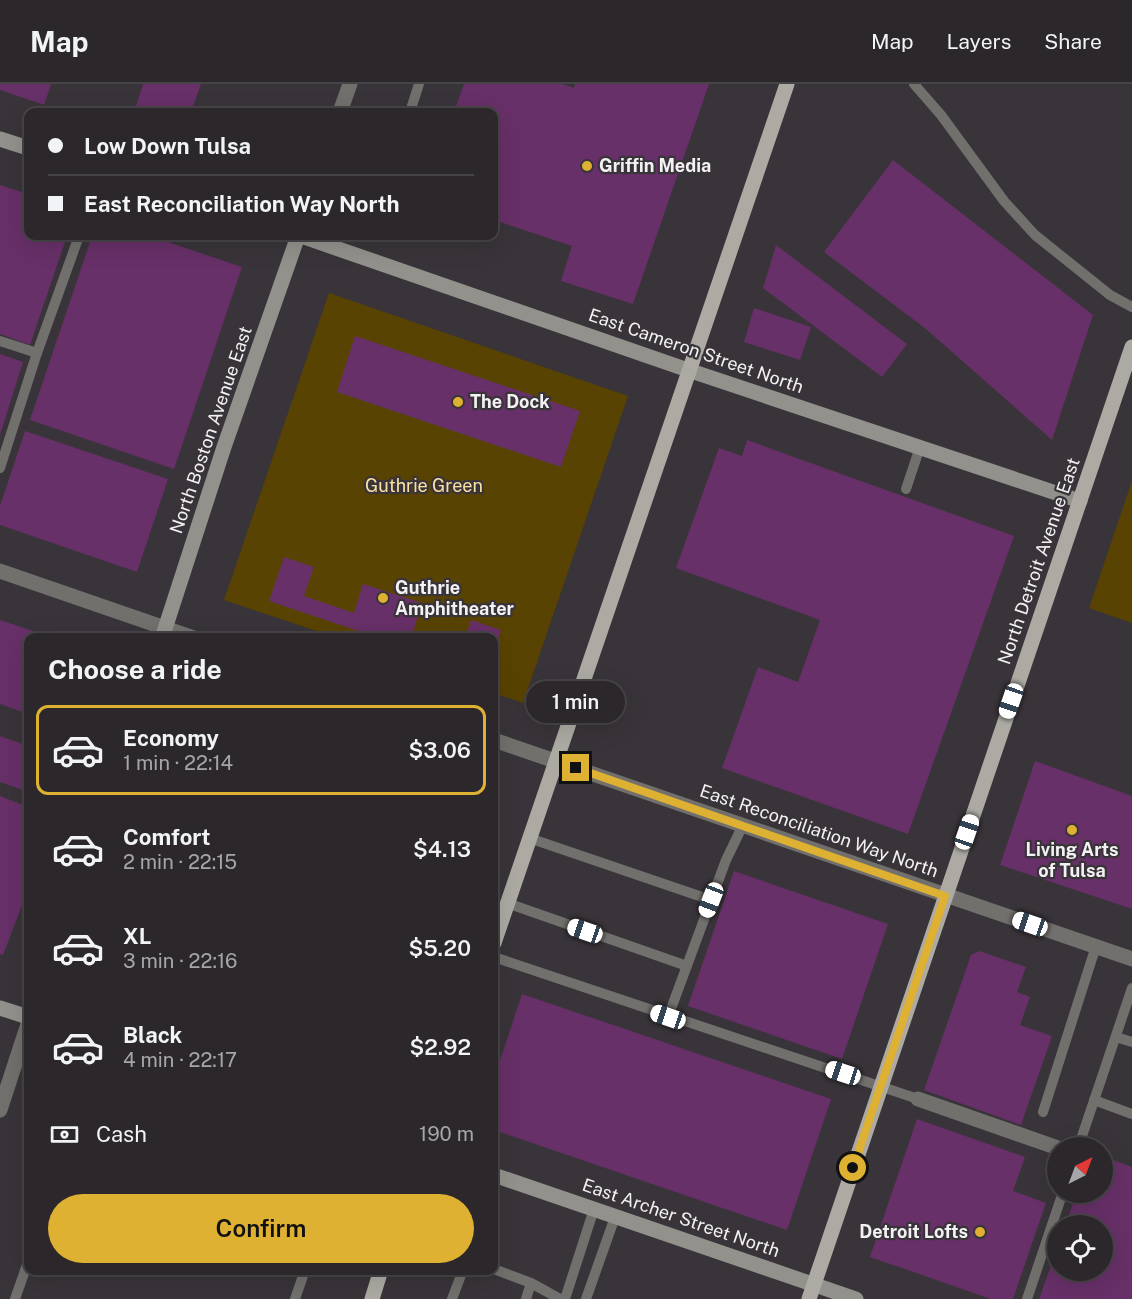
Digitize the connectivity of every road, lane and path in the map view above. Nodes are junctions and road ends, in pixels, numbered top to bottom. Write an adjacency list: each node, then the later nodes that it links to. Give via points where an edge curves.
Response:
1 (350, 84): 5 (street)
2 (419, 84): 6 (lane)
3 (787, 84): 16 (main road)
4 (914, 84): 12 (lane, via 1035,235 1110,295)
5 (341, 108)
6 (411, 108)
7 (0, 139): 8 (street)
8 (24, 147)
9 (78, 240): 15 (lane)
10 (299, 240): 22 (street, North Boston Avenue East, via 224,447)
11 (312, 240): 16 (street, East Cameron Street North)
12 (1132, 307)
13 (0, 341): 15 (lane)
14 (1132, 347): 20 (main road, North Detroit Avenue East)
15 (37, 353): 18 (lane)
16 (688, 370): 17 (street, East Cameron Street North); 24 (main road)
17 (920, 447): 19 (lane); 20 (street, East Cameron Street North)
18 (0, 468)
19 (906, 489)
20 (1080, 501): 27 (main road, North Detroit Avenue East)
21 (0, 571): 22 (street)
22 (164, 632)
23 (498, 741): 24 (street, East Reconciliation Way North)
24 (555, 760): 25 (street, East Reconciliation Way North); 26 (main road)
25 (743, 825): 27 (street, East Reconciliation Way North); 28 (lane)
26 (530, 838): 28 (lane); 29 (main road)
27 (945, 896): 31 (street, East Reconciliation Way North); 42 (main road, North Detroit Avenue East)
28 (711, 900): 34 (lane)
29 (507, 903): 30 (main road); 34 (lane)
30 (498, 931)
31 (1095, 946): 33 (street, East Reconciliation Way North); 46 (lane)
32 (498, 958): 38 (lane)
33 (1132, 959)
34 (687, 966): 38 (lane)
35 (1132, 988): 40 (lane)
36 (0, 1008): 37 (street)
37 (24, 1016)
38 (668, 1017): 42 (lane)
39 (24, 1036): 45 (street)
40 (1116, 1037): 41 (lane); 44 (lane)
41 (1132, 1042)
42 (881, 1086): 43 (lane); 60 (main road, North Detroit Avenue East)
43 (918, 1099): 49 (street)
44 (1094, 1100): 47 (lane); 48 (lane)
45 (0, 1110)
46 (1043, 1112)
47 (1132, 1114)
48 (1082, 1137)
49 (1047, 1144)
50 (498, 1176): 52 (street, East Archer Street North)
51 (1059, 1203): 70 (lane)
52 (594, 1209): 53 (street, East Archer Street North); 67 (lane)
53 (615, 1217): 60 (street, East Archer Street North); 68 (lane)
54 (498, 1271): 59 (lane)
55 (24, 1273): 61 (lane)
56 (303, 1275): 62 (lane)
57 (379, 1275): 63 (main road)
58 (461, 1275): 64 (lane)
59 (531, 1283): 65 (lane); 66 (lane)
60 (811, 1292): 69 (street, East Archer Street North)
61 (15, 1299)
62 (295, 1299)
63 (372, 1299)
64 (452, 1299)
65 (526, 1299)
66 (560, 1299)
67 (565, 1299)
68 (586, 1299)
69 (856, 1299)
70 (1027, 1299)

